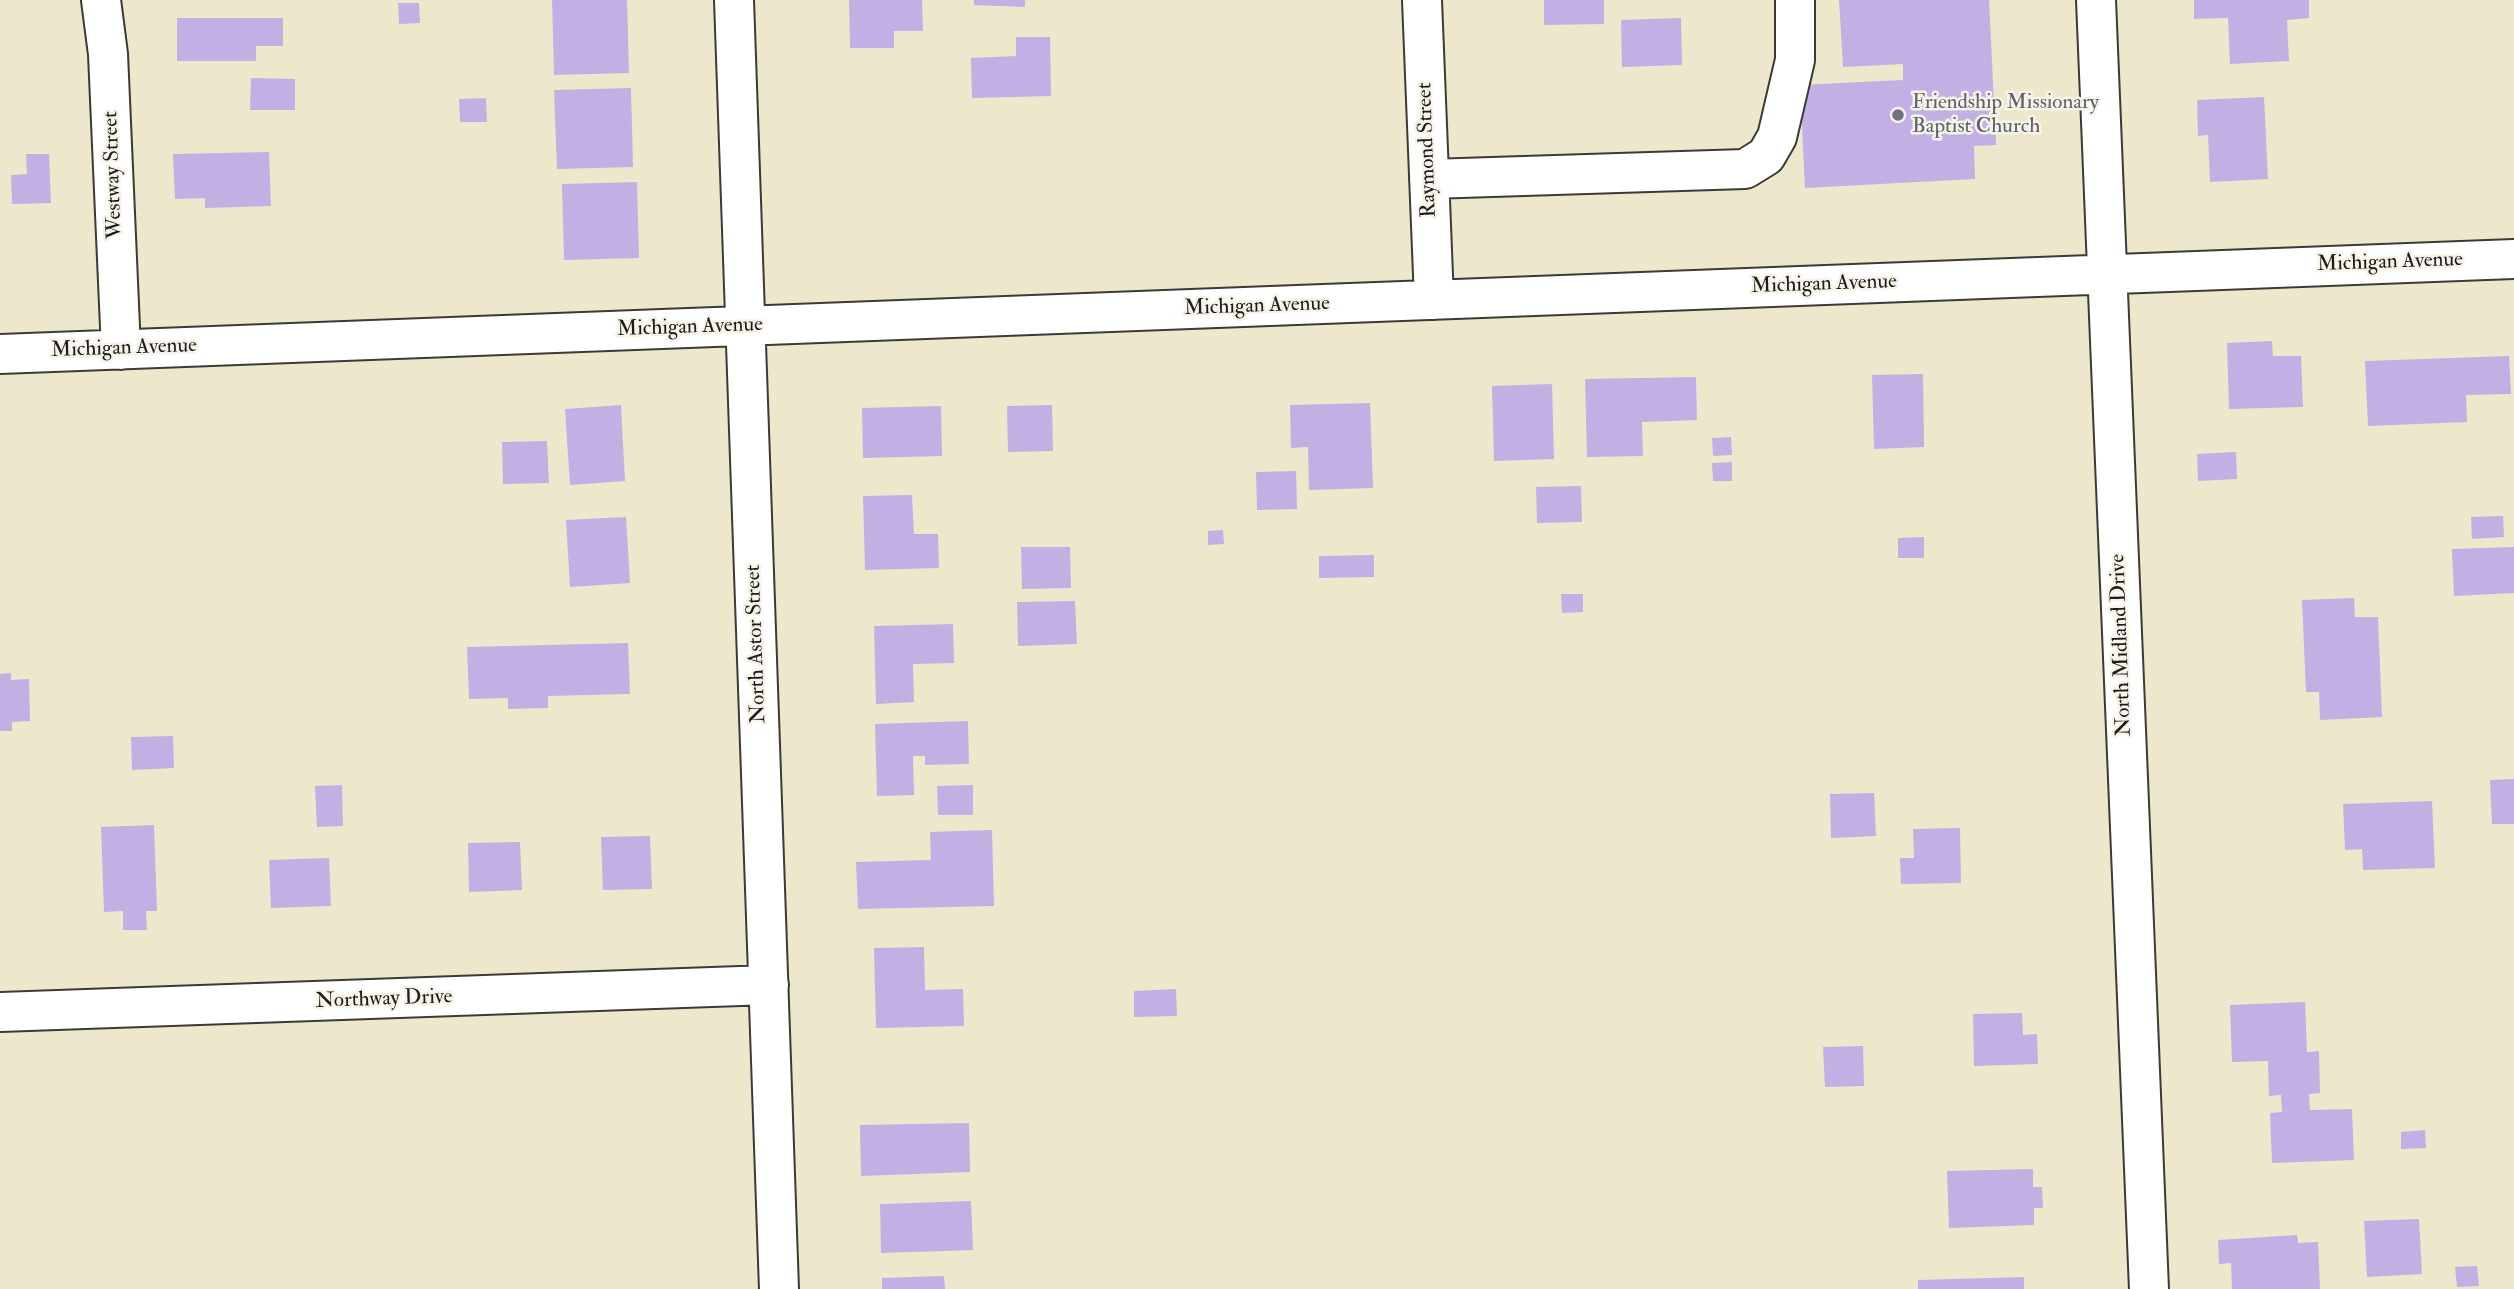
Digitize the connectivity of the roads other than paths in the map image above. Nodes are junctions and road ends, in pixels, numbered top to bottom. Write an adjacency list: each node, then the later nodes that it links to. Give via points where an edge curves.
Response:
1 (101, 0): 11 (street, Westway Street, via 110,78)
2 (734, 0): 10 (street, North Astor Street)
3 (1422, 0): 6 (street, Raymond Street)
4 (1795, 0): 6 (street, via 1795,60 1777,137 1766,156 1745,169)
5 (2096, 0): 8 (street, North Midland Drive)
6 (1429, 180): 9 (street, Raymond Street)
7 (2514, 259): 8 (street, Michigan Avenue)
8 (2107, 274): 9 (street, Michigan Avenue); 16 (street, North Midland Drive)
9 (1434, 300): 10 (street, Michigan Avenue)
10 (746, 326): 11 (street, Michigan Avenue); 13 (street, North Astor Street)
11 (121, 349): 12 (street, Michigan Avenue)
12 (0, 354)
13 (769, 985): 14 (street, Northway Drive); 15 (street, North Astor Street)
14 (0, 1012)
15 (779, 1289)
16 (2149, 1289)

